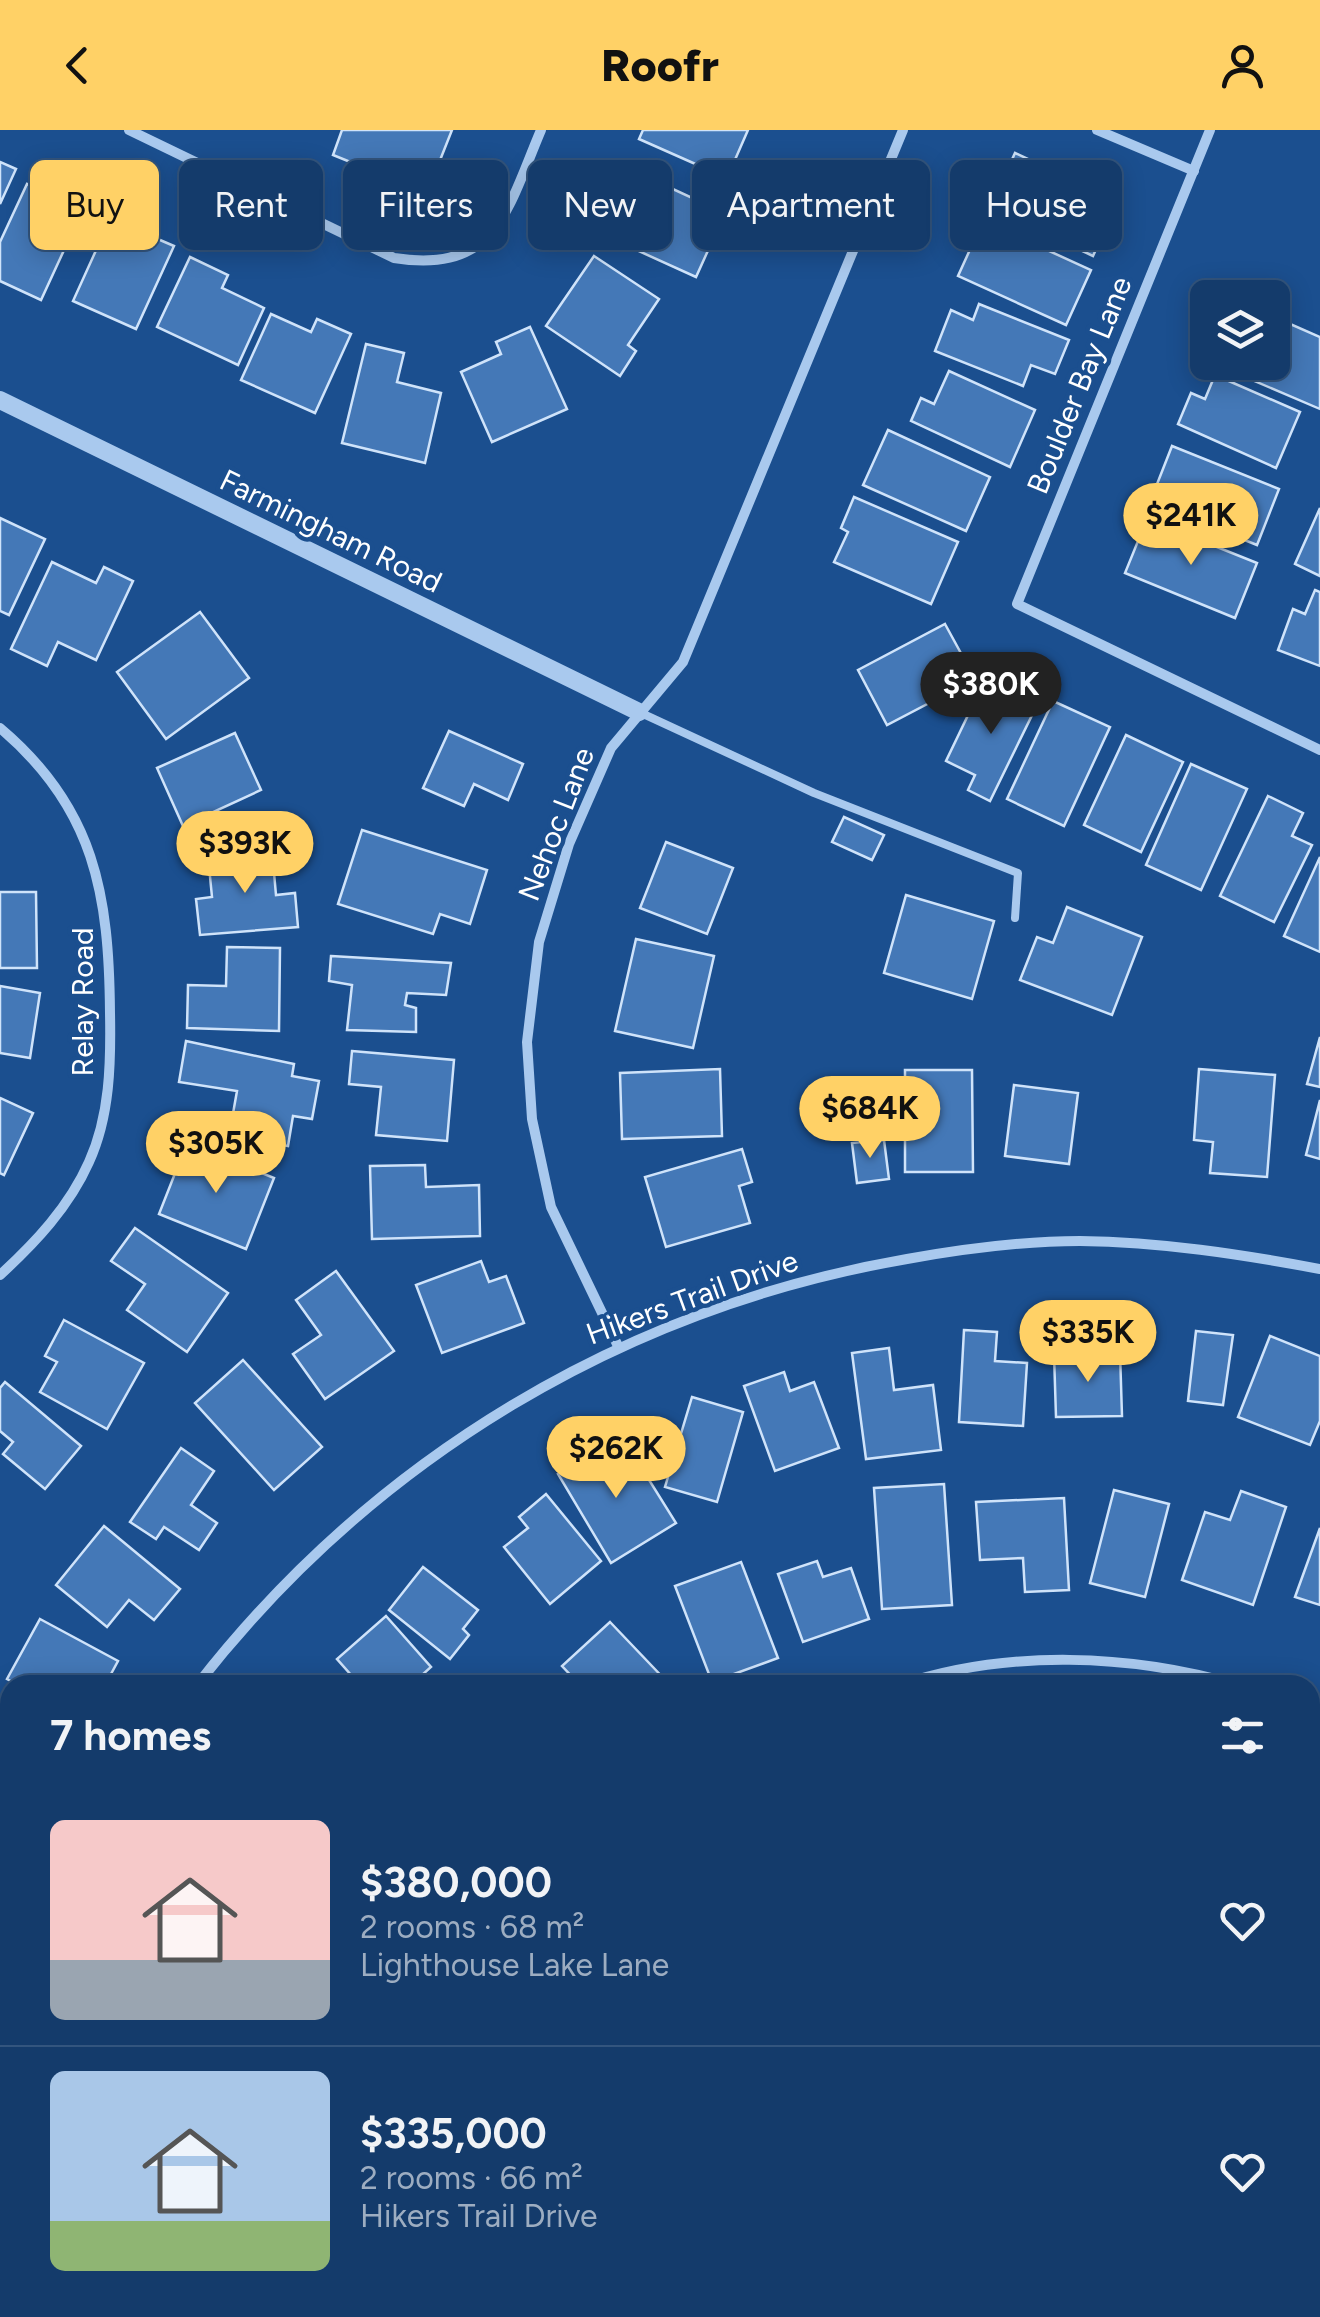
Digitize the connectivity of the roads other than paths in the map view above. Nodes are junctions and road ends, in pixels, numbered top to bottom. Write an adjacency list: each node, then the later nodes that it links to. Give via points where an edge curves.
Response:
1 (129, 130): 2 (street, via 394,258 432,264 455,260 484,241 500,221)
2 (541, 130)
3 (903, 130): 8 (street, Nehoc Lane, via 683,662)
4 (1097, 130): 6 (street)
5 (1210, 130): 6 (street, Boulder Bay Lane)
6 (1194, 172): 10 (street, Boulder Bay Lane, via 1018,604)
7 (0, 400): 8 (street, Farmingham Road)
8 (638, 712): 11 (lane, via 814,793 1018,873); 14 (street, Nehoc Lane, via 611,748 569,844 539,942 527,1042 532,1119 552,1207)
9 (0, 728): 13 (street, Relay Road, via 41,766 91,850 110,950 111,1064 89,1162 42,1234)
10 (1320, 750)
11 (1015, 918)
12 (1320, 1269): 14 (street, Hikers Trail Drive, via 1172,1245 1076,1241 959,1250 770,1290)
13 (0, 1275)
14 (618, 1346): 15 (street, Hikers Trail Drive, via 511,1402 405,1476 272,1596)
15 (205, 1675)
16 (943, 1675): 17 (street, via 1080,1660)
17 (1199, 1675)

